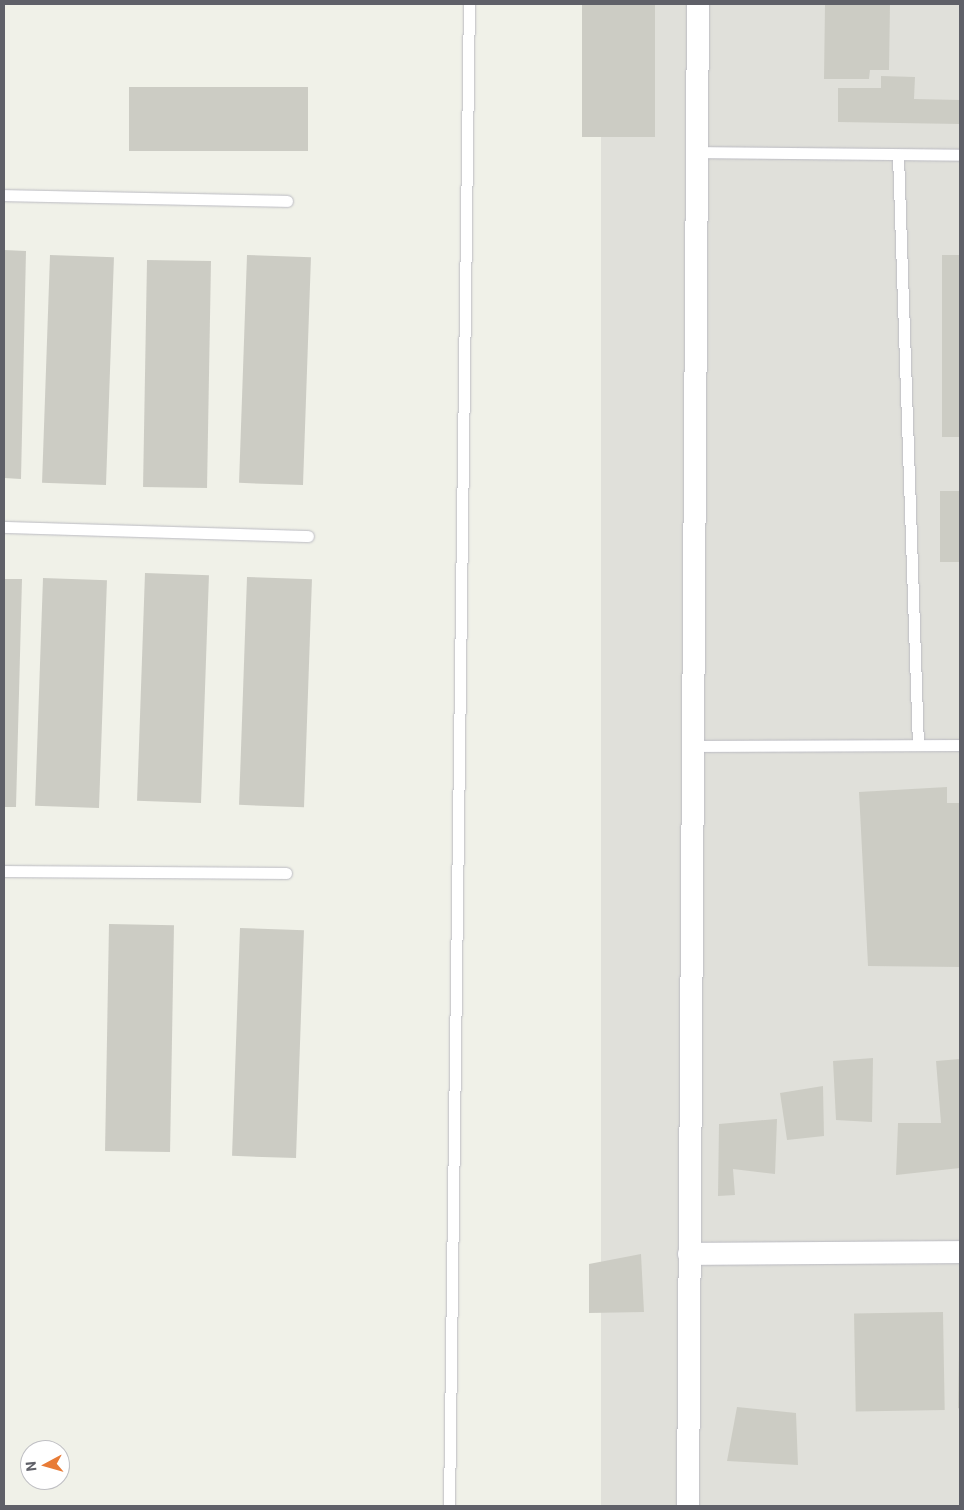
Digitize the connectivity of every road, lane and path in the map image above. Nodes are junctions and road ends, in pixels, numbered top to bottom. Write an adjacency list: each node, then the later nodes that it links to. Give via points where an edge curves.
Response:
1 (470, 4): 17 (lane)
2 (698, 4): 3 (street)
3 (695, 152): 4 (lane); 12 (street)
4 (898, 155): 5 (lane); 10 (lane)
5 (960, 156)
6 (4, 195): 7 (lane)
7 (287, 201)
8 (4, 527): 9 (lane)
9 (308, 536)
10 (918, 745): 11 (lane); 12 (lane)
11 (960, 745)
12 (692, 746): 16 (street)
13 (4, 871): 14 (lane)
14 (286, 873)
15 (960, 1252): 16 (street)
16 (690, 1254): 18 (street)
17 (449, 1506)
18 (688, 1506)

